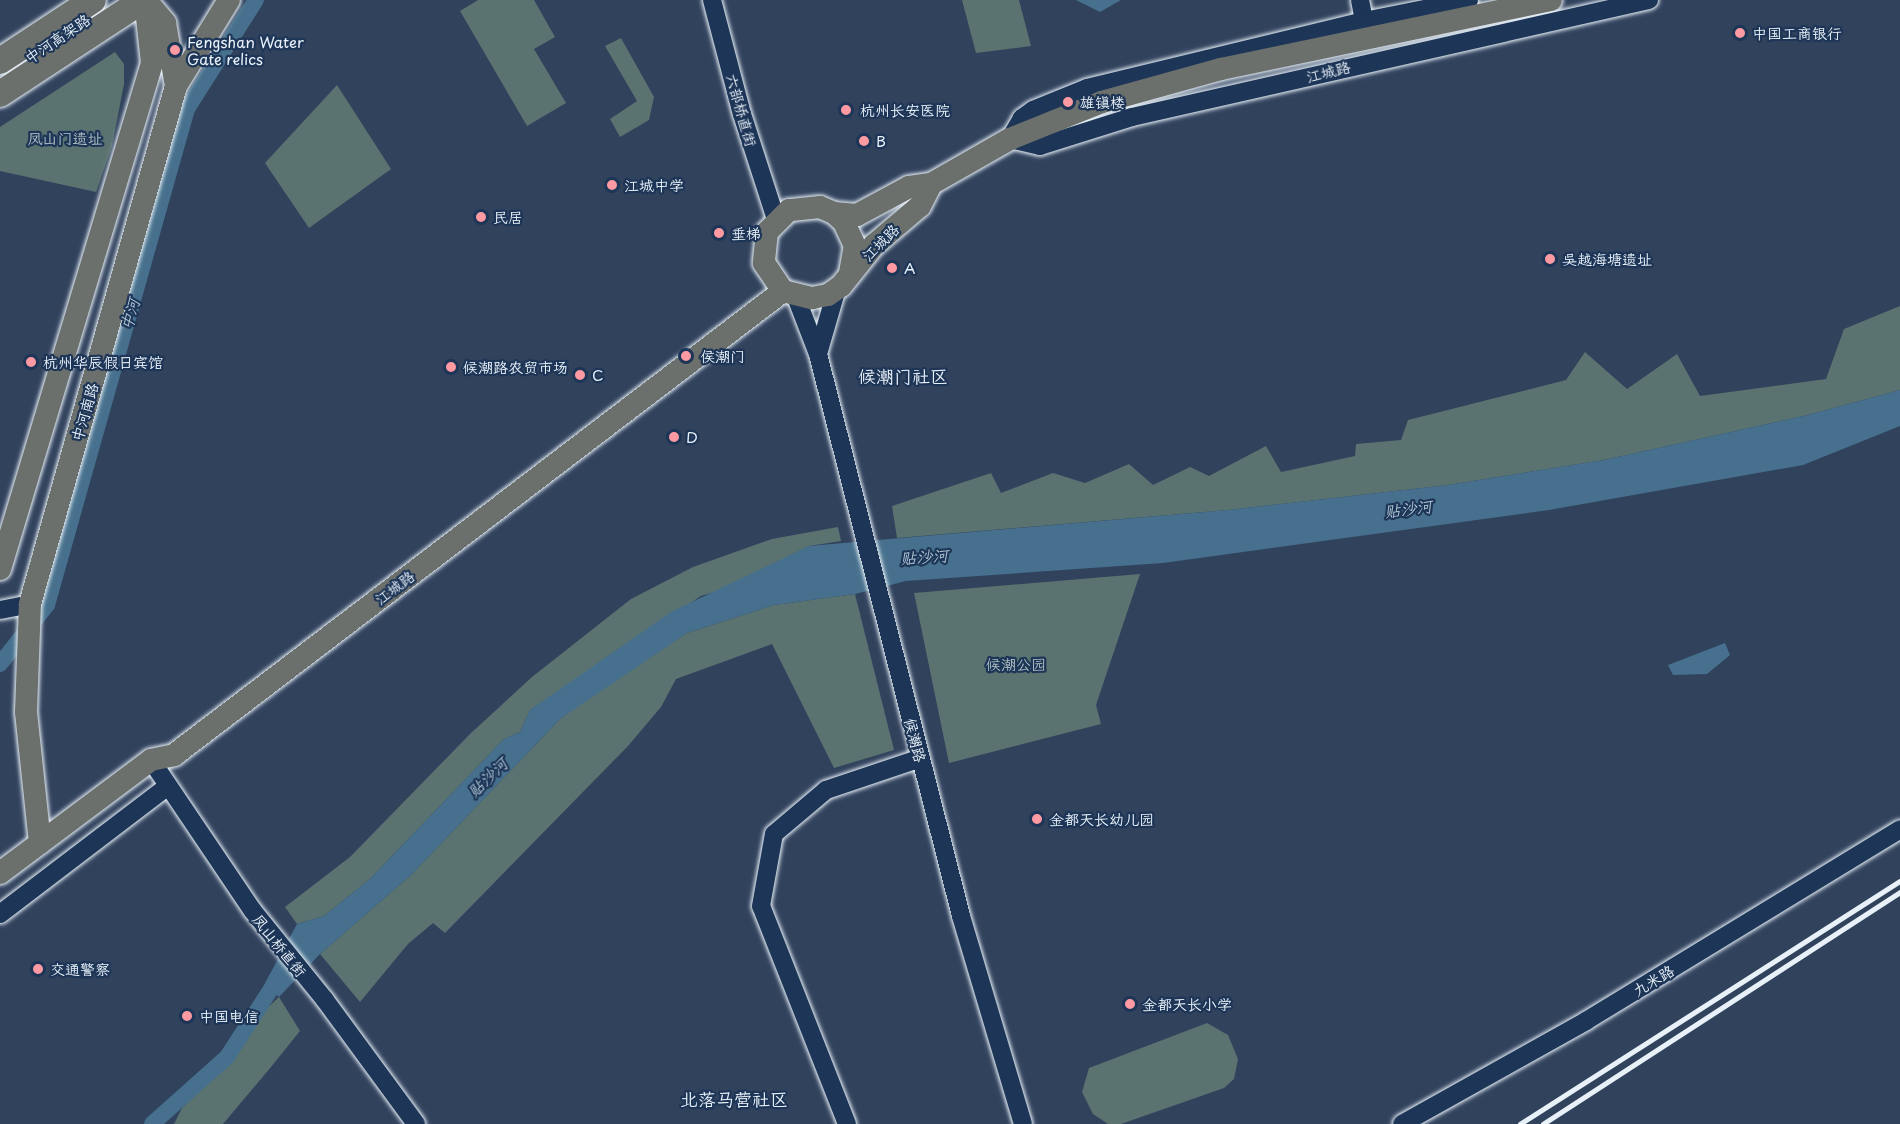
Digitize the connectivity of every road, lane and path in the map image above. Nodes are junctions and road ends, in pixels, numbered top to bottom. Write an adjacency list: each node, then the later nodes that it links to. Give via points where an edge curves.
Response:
1 (64, 0): 12 (highway)
2 (93, 0): 13 (highway, 中河高架路)
3 (114, 0): 15 (highway, 中河高架路)
4 (145, 0): 16 (main road, via 165,23); 17 (highway); 25 (main road, via 152,63)
5 (229, 0): 16 (main road, 中河南路)
6 (712, 0): 21 (street, 六部桥直街, via 742,114)
7 (1360, 0): 11 (street)
8 (1469, 0): 11 (street, 江城路)
9 (1551, 0): 11 (main road, 江城路)
10 (1649, 0): 14 (street, 江城路)
11 (1366, 29): 14 (street); 18 (main road, 江城路, via 1102,102)
12 (0, 41)
13 (0, 61)
14 (1372, 61): 18 (street, 江城路, via 1132,117 1040,146)
15 (0, 76)
16 (176, 86): 26 (main road, 中河南路)
17 (0, 94)
18 (1010, 139): 19 (main road, 江城路)
19 (931, 184): 20 (main road, 江城路, via 909,187 857,215); 22 (main road, 江城路, via 920,206 874,245)
20 (834, 213): 21 (main road, 江城路, via 804,206); 22 (main road, 江城路, via 844,222 855,246)
21 (776, 219): 23 (main road, via 767,232 764,263)
22 (844, 280): 23 (main road, 江城路, via 812,298); 24 (street)
23 (790, 294): 24 (street, 候潮路); 29 (main road, 江城路, via 174,755)
24 (818, 354): 28 (street, 候潮路)
25 (0, 568)
26 (30, 609): 27 (street); 32 (main road, 中河南路, via 26,712)
27 (0, 610)
28 (921, 758): 37 (street, via 826,790 774,834 761,906); 38 (street, 候潮路, via 961,916)
29 (151, 760): 30 (street, 凤山桥直街); 32 (main road, 江城路)
30 (168, 786): 35 (street); 36 (street, 凤山桥直街, via 277,941)
31 (1900, 829): 39 (street, 九米路, via 1586,1021)
32 (40, 843): 34 (main road, 江城路)
33 (0, 854): 34 (main road)
34 (0, 873)
35 (0, 914)
36 (416, 1124)
37 (847, 1124)
38 (1023, 1124)
39 (1402, 1124)

